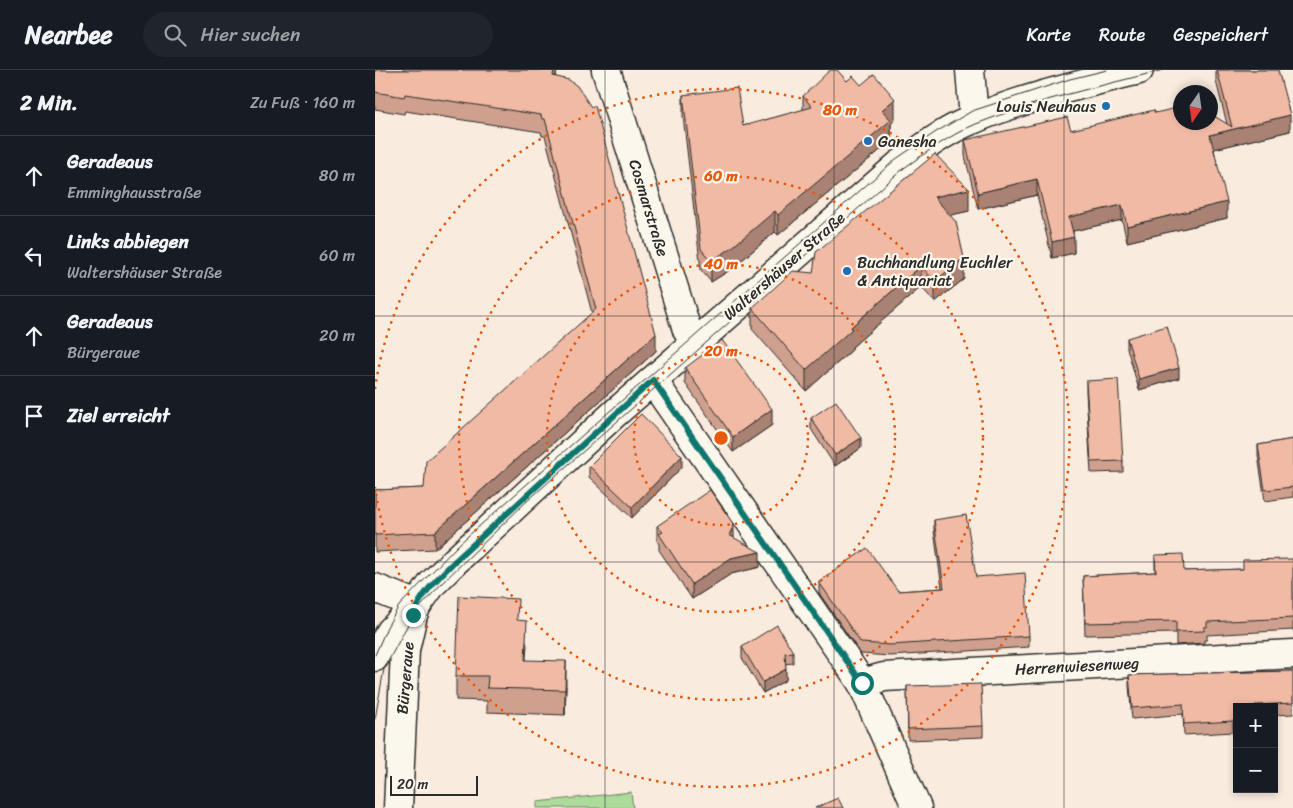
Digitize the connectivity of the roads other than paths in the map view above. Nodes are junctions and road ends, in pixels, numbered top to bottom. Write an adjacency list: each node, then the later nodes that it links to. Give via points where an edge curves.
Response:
1 (605, 70): 5 (street, Cosmarstraße, via 687,330)
2 (970, 70): 4 (street)
3 (1139, 70): 4 (street, Waltershäuser Straße)
4 (974, 119): 5 (street, Waltershäuser Straße, via 938,137 899,165)
5 (696, 344): 6 (street, Waltershäuser Straße)
6 (653, 380): 7 (street, Waltershäuser Straße); 12 (street)
7 (454, 562): 9 (street, Bürgeraue)
8 (375, 588): 9 (street)
9 (417, 605): 11 (street, via 391,631); 13 (street, Bürgeraue, via 405,650)
10 (1293, 654): 12 (street, Herrenwiesenweg, via 884,677)
11 (375, 657)
12 (862, 683): 14 (street)
13 (398, 808)
14 (917, 808)

